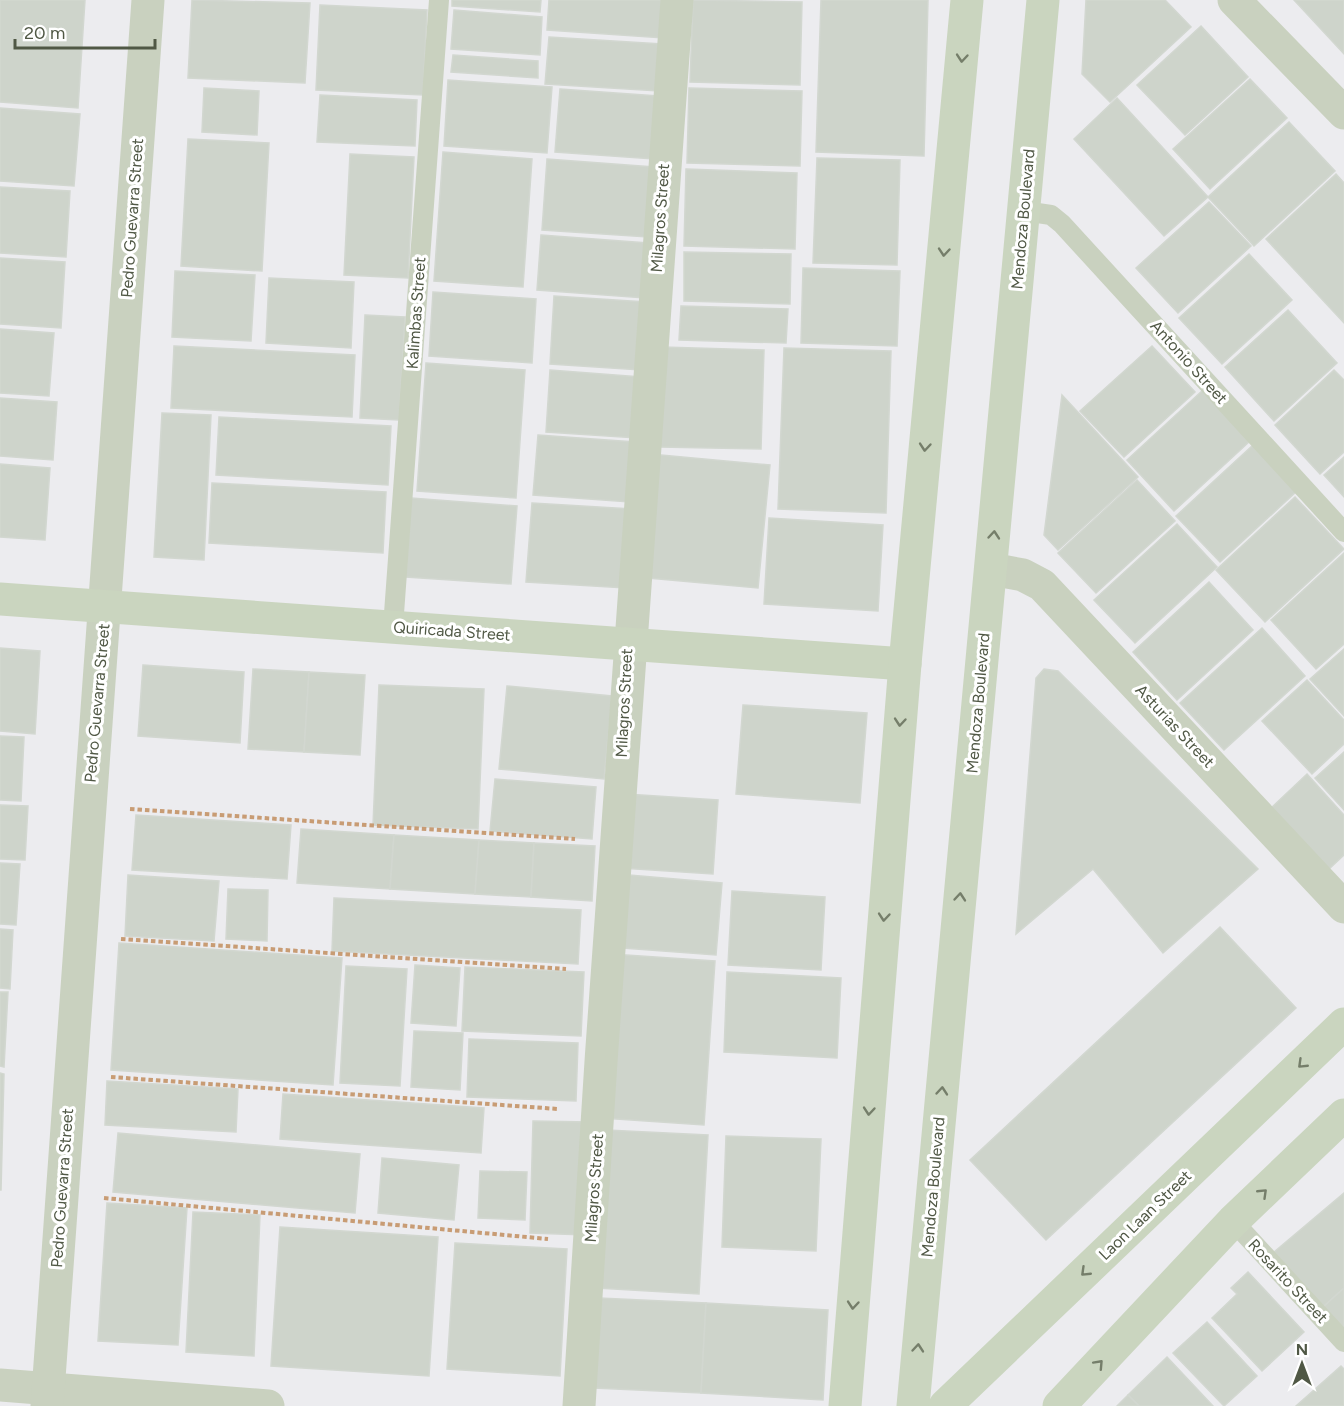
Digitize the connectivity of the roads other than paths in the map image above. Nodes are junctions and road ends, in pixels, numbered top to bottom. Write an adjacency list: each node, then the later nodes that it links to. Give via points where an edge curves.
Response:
1 (148, 0): 12 (street, Pedro Guevarra Street)
2 (439, 0): 13 (lane, Kalimbas Street)
3 (677, 0): 14 (street, Milagros Street)
4 (968, 0): 15 (main road, one-way to 15)
5 (1043, 0): 8 (main road, Mendoza Boulevard)
6 (1234, 0): 7 (street)
7 (1344, 113)
8 (1024, 211): 9 (lane, Antonio Street, via 1051,215 1062,224); 10 (main road, Mendoza Boulevard, one-way to 8)
9 (1344, 532)
10 (991, 569): 16 (street, Asturias Street, via 1023,575 1042,585); 26 (main road, Mendoza Boulevard, one-way to 10)
11 (0, 598): 12 (main road, Quiricada Street)
12 (105, 606): 13 (main road, Quiricada Street); 22 (street, Pedro Guevarra Street)
13 (393, 627): 14 (main road, Quiricada Street)
14 (627, 644): 15 (main road, Quiricada Street); 24 (street, Milagros Street)
15 (905, 664): 25 (main road, one-way to 25)
16 (1344, 907)
17 (1344, 1024): 27 (main road, Laon Laan Street, one-way to 27)
18 (1344, 1115): 19 (main road, one-way to 18)
19 (1233, 1221): 20 (lane, Rosarito Street); 28 (main road, one-way to 19)
20 (1344, 1342)
21 (0, 1385): 22 (street)
22 (47, 1397): 23 (street)
23 (268, 1406)
24 (579, 1406)
25 (845, 1406)
26 (913, 1406)
27 (945, 1406)
28 (1059, 1406)

